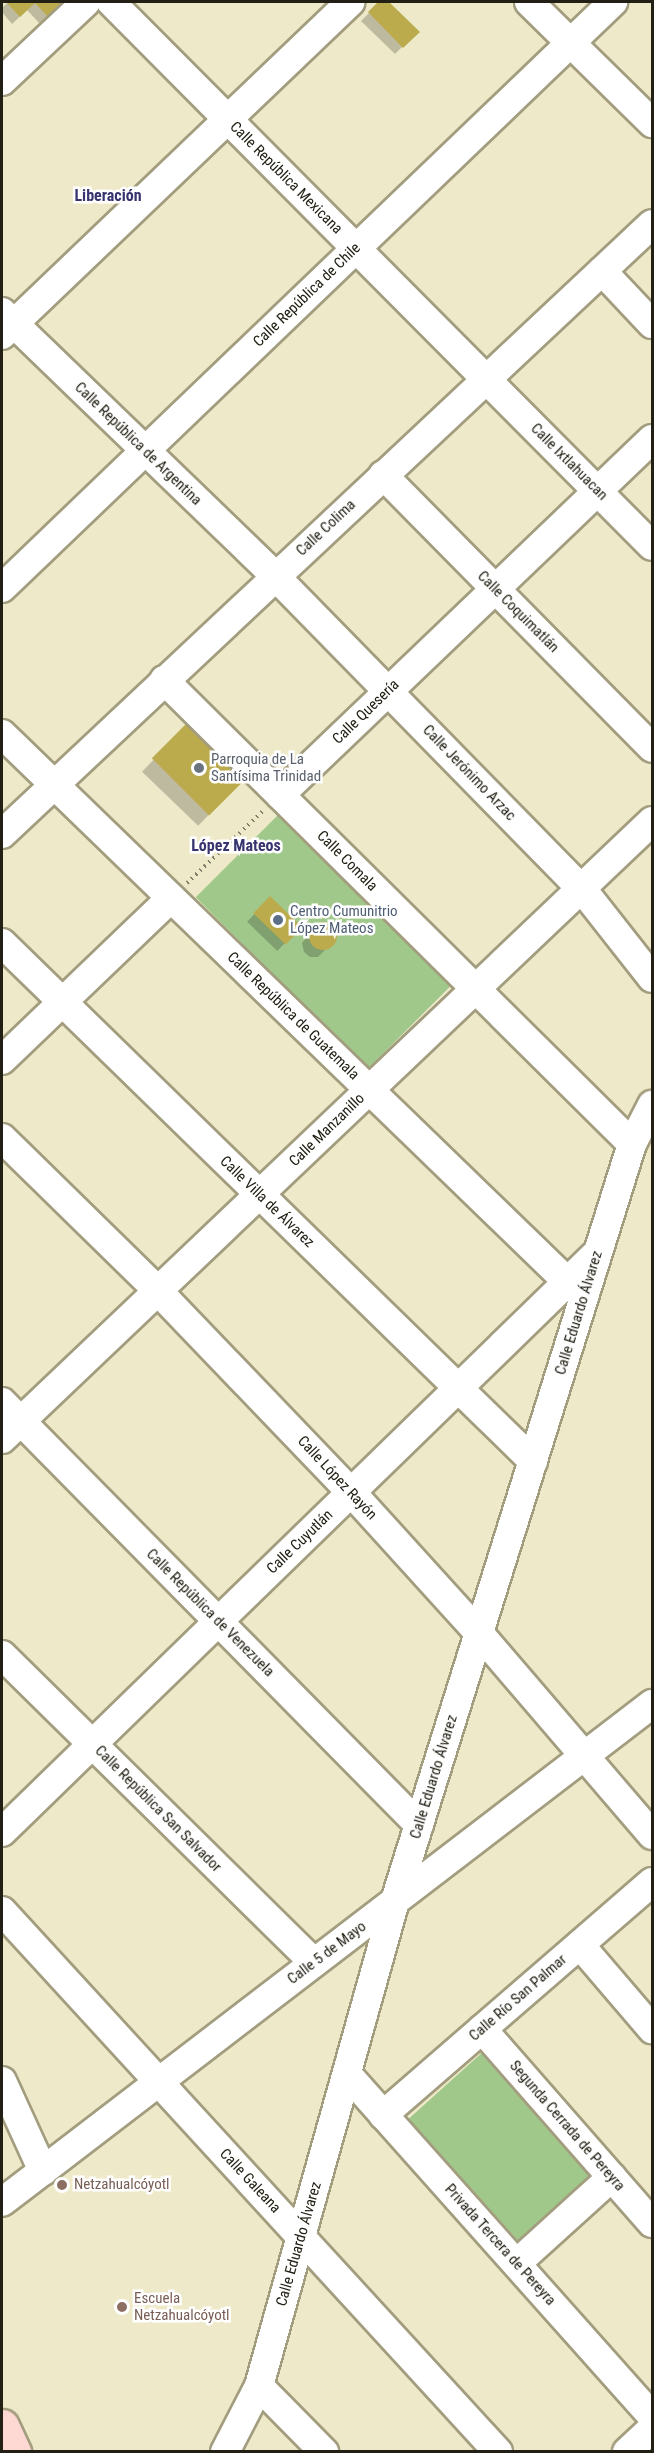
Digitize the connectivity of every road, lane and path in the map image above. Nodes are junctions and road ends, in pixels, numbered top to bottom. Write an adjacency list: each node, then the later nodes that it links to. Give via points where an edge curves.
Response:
1 (86, 2): 7 (street)
2 (111, 2): 8 (street, Calle República Mexicana)
3 (350, 2): 8 (street)
4 (530, 2): 6 (street)
5 (613, 2): 6 (street, Calle República de Chile)
6 (571, 42): 9 (street); 11 (street, Calle República de Chile)
7 (2, 81)
8 (227, 118): 11 (street, Calle República Mexicana); 13 (street)
9 (652, 123)
10 (652, 224): 12 (street, Calle Colima)
11 (356, 248): 15 (street, Calle República Mexicana); 17 (street, Calle República de Chile)
12 (602, 271): 14 (street); 15 (street, Calle Colima)
13 (6, 323): 17 (street, Calle República de Argentina)
14 (652, 324)
15 (486, 379): 18 (street, Calle Colima); 19 (street, Calle Ixtlahuacan)
16 (652, 439): 19 (street, Calle Quesería)
17 (145, 451): 21 (street, Calle República de Argentina); 22 (street, Calle República de Chile)
18 (383, 475): 21 (street, Calle Colima); 23 (street, Calle Coquimatlán)
19 (598, 491): 20 (street, Calle Ixtlahuacan); 23 (street, Calle Quesería)
20 (652, 546)
21 (275, 576): 24 (street, Calle Colima); 25 (street, Calle Jerónimo Arzac)
22 (2, 588)
23 (496, 589): 25 (street, Calle Quesería); 27 (street, Calle Coquimatlán)
24 (164, 680): 28 (street, Calle Colima); 29 (street, Calle Comala)
25 (388, 691): 29 (street, Calle Quesería); 32 (street, Calle Jerónimo Arzac)
26 (2, 734): 28 (street, Calle República de Guatemala)
27 (652, 748)
28 (53, 784): 31 (street, Calle Colima); 33 (street, Calle República de Guatemala)
29 (279, 795): 33 (path); 36 (street, Calle Comala)
30 (652, 821): 32 (street, Calle Manzanillo)
31 (2, 834)
32 (582, 888): 35 (street, Calle Jerónimo Arzac); 36 (street, Calle Manzanillo)
33 (171, 898): 37 (street); 39 (street, Calle República de Guatemala)
34 (2, 943): 37 (street, Calle Villa de Álvarez)
35 (652, 978)
36 (476, 989): 39 (street, Calle Manzanillo); 42 (street, Calle Comala)
37 (62, 1002): 38 (street); 43 (street, Calle Villa de Álvarez)
38 (2, 1060)
39 (369, 1090): 43 (street, Calle Manzanillo); 45 (street, Calle República de Guatemala)
40 (652, 1104): 42 (street, Calle Eduardo Álvarez)
41 (2, 1138): 46 (street, Calle López Rayón)
42 (632, 1144): 44 (street, Calle Eduardo Álvarez)
43 (260, 1194): 46 (street, Calle Manzanillo); 47 (street, Calle Villa de Álvarez)
44 (598, 1252): 45 (street, Calle Cuyutlán)
45 (575, 1290): 47 (street, Calle Cuyutlán); 49 (street, Calle Eduardo Álvarez)
46 (158, 1291): 48 (street, Calle Manzanillo); 50 (street, Calle López Rayón)
47 (458, 1388): 49 (street, Calle Villa de Álvarez); 50 (street, Calle Cuyutlán)
48 (8, 1421): 51 (street, Calle República de Venezuela)
49 (532, 1461): 52 (street, Calle Eduardo Álvarez)
50 (351, 1492): 51 (street, Calle Cuyutlán); 52 (street, Calle López Rayón)
51 (218, 1621): 55 (street, Calle Cuyutlán); 57 (street, Calle República de Venezuela)
52 (479, 1633): 56 (street, Calle López Rayón); 57 (street, Calle Eduardo Álvarez)
53 (2, 1655): 55 (street, Calle República San Salvador)
54 (652, 1704): 56 (street, Calle 5 de Mayo)
55 (92, 1744): 58 (street, Calle Cuyutlán); 64 (street, Calle República San Salvador)
56 (585, 1756): 59 (street, Calle López Rayón); 61 (street, Calle 5 de Mayo)
57 (419, 1825): 61 (street, Calle Eduardo Álvarez)
58 (2, 1832)
59 (652, 1835)
60 (652, 1882): 63 (street, Calle Río San Palmar)
61 (395, 1901): 64 (street, Calle 5 de Mayo); 67 (street, Calle Eduardo Álvarez)
62 (2, 1911): 69 (street, Calle Galeana)
63 (580, 1945): 65 (street); 66 (street, Calle Río San Palmar)
64 (314, 1963): 69 (street, Calle 5 de Mayo)
65 (652, 2029)
66 (482, 2030): 70 (street, Calle Río San Palmar); 72 (street, Segunda Cerrada de Pereyra)
67 (348, 2075): 70 (street, Privada Tercera de Pereyra); 75 (street, Calle Eduardo Álvarez)
68 (2, 2081): 71 (street)
69 (157, 2083): 71 (street, Calle 5 de Mayo); 75 (street, Calle Galeana)
70 (383, 2115): 76 (street, Privada Tercera de Pereyra)
71 (43, 2171): 73 (street, Calle 5 de Mayo)
72 (612, 2177): 74 (street, Segunda Cerrada de Pereyra); 76 (street)
73 (2, 2202)
74 (652, 2223)
75 (301, 2236): 77 (street, Calle Eduardo Álvarez); 84 (street, Calle Galeana)
76 (517, 2263): 78 (street, Privada Tercera de Pereyra)
77 (259, 2386): 82 (street, Calle Eduardo Álvarez); 83 (street)
78 (652, 2416)
79 (2, 2426): 81 (main road)
80 (652, 2429): 85 (street)
81 (14, 2451)
82 (225, 2451)
83 (324, 2451)
84 (498, 2451)
85 (627, 2451)

